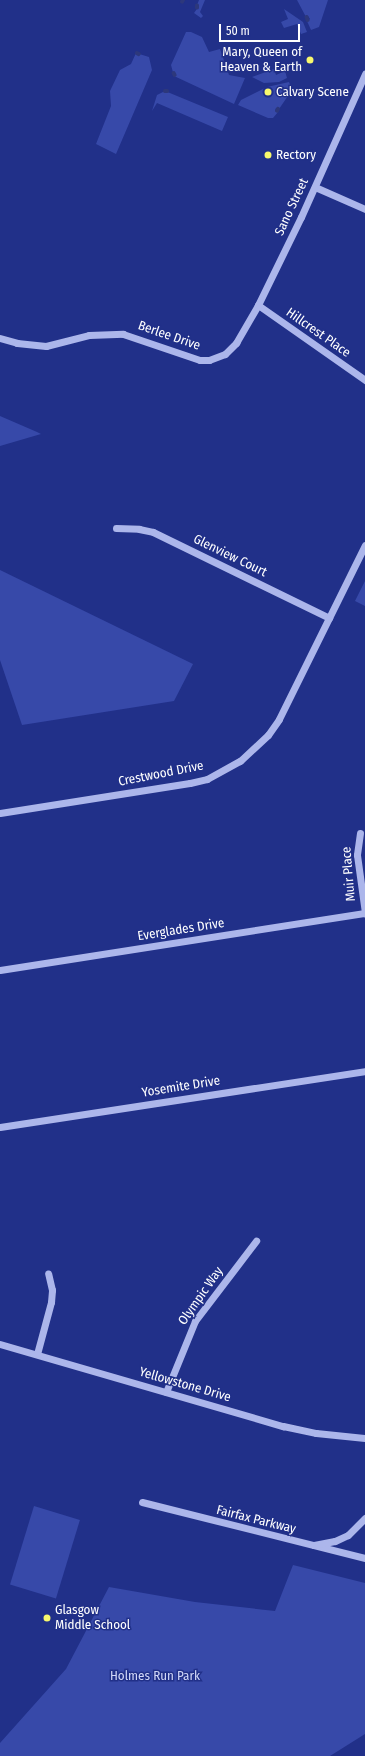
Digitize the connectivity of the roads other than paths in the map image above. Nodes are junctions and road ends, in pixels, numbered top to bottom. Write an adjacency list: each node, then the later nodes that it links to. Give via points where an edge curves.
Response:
1 (365, 74): 2 (street, Sano Street)
2 (315, 187): 3 (street); 4 (street, Sano Street)
3 (365, 209)
4 (258, 306): 5 (street, Berlee Drive, via 231,349 209,360 191,359 138,337 123,334 89,335 46,346 17,343); 6 (street, Hillcrest Place)
5 (0, 338)
6 (365, 380)
7 (116, 528): 9 (street, Glenview Court, via 153,532)
8 (365, 545): 9 (street, Crestwood Drive)
9 (329, 618): 10 (street, Crestwood Drive, via 279,719 255,749 225,771 190,783)
10 (0, 813)
11 (360, 833): 12 (street, Muir Place, via 357,855)
12 (365, 913): 13 (street, Everglades Drive)
13 (0, 970)
14 (365, 1071): 15 (street, Yosemite Drive)
15 (0, 1127)
16 (256, 1241): 20 (street, Olympic Way, via 196,1321)
17 (48, 1273): 19 (street, via 52,1290 51,1302)
18 (0, 1344): 19 (street, Yellowstone Drive)
19 (37, 1354): 20 (street, Yellowstone Drive)
20 (166, 1392): 21 (street, Yellowstone Drive, via 283,1426 316,1433)
21 (365, 1438)
22 (142, 1502): 24 (street, Fairfax Parkway)
23 (365, 1518): 24 (street, via 348,1535 335,1541 316,1545)
24 (300, 1544): 25 (street, Fairfax Parkway)
25 (365, 1558)

